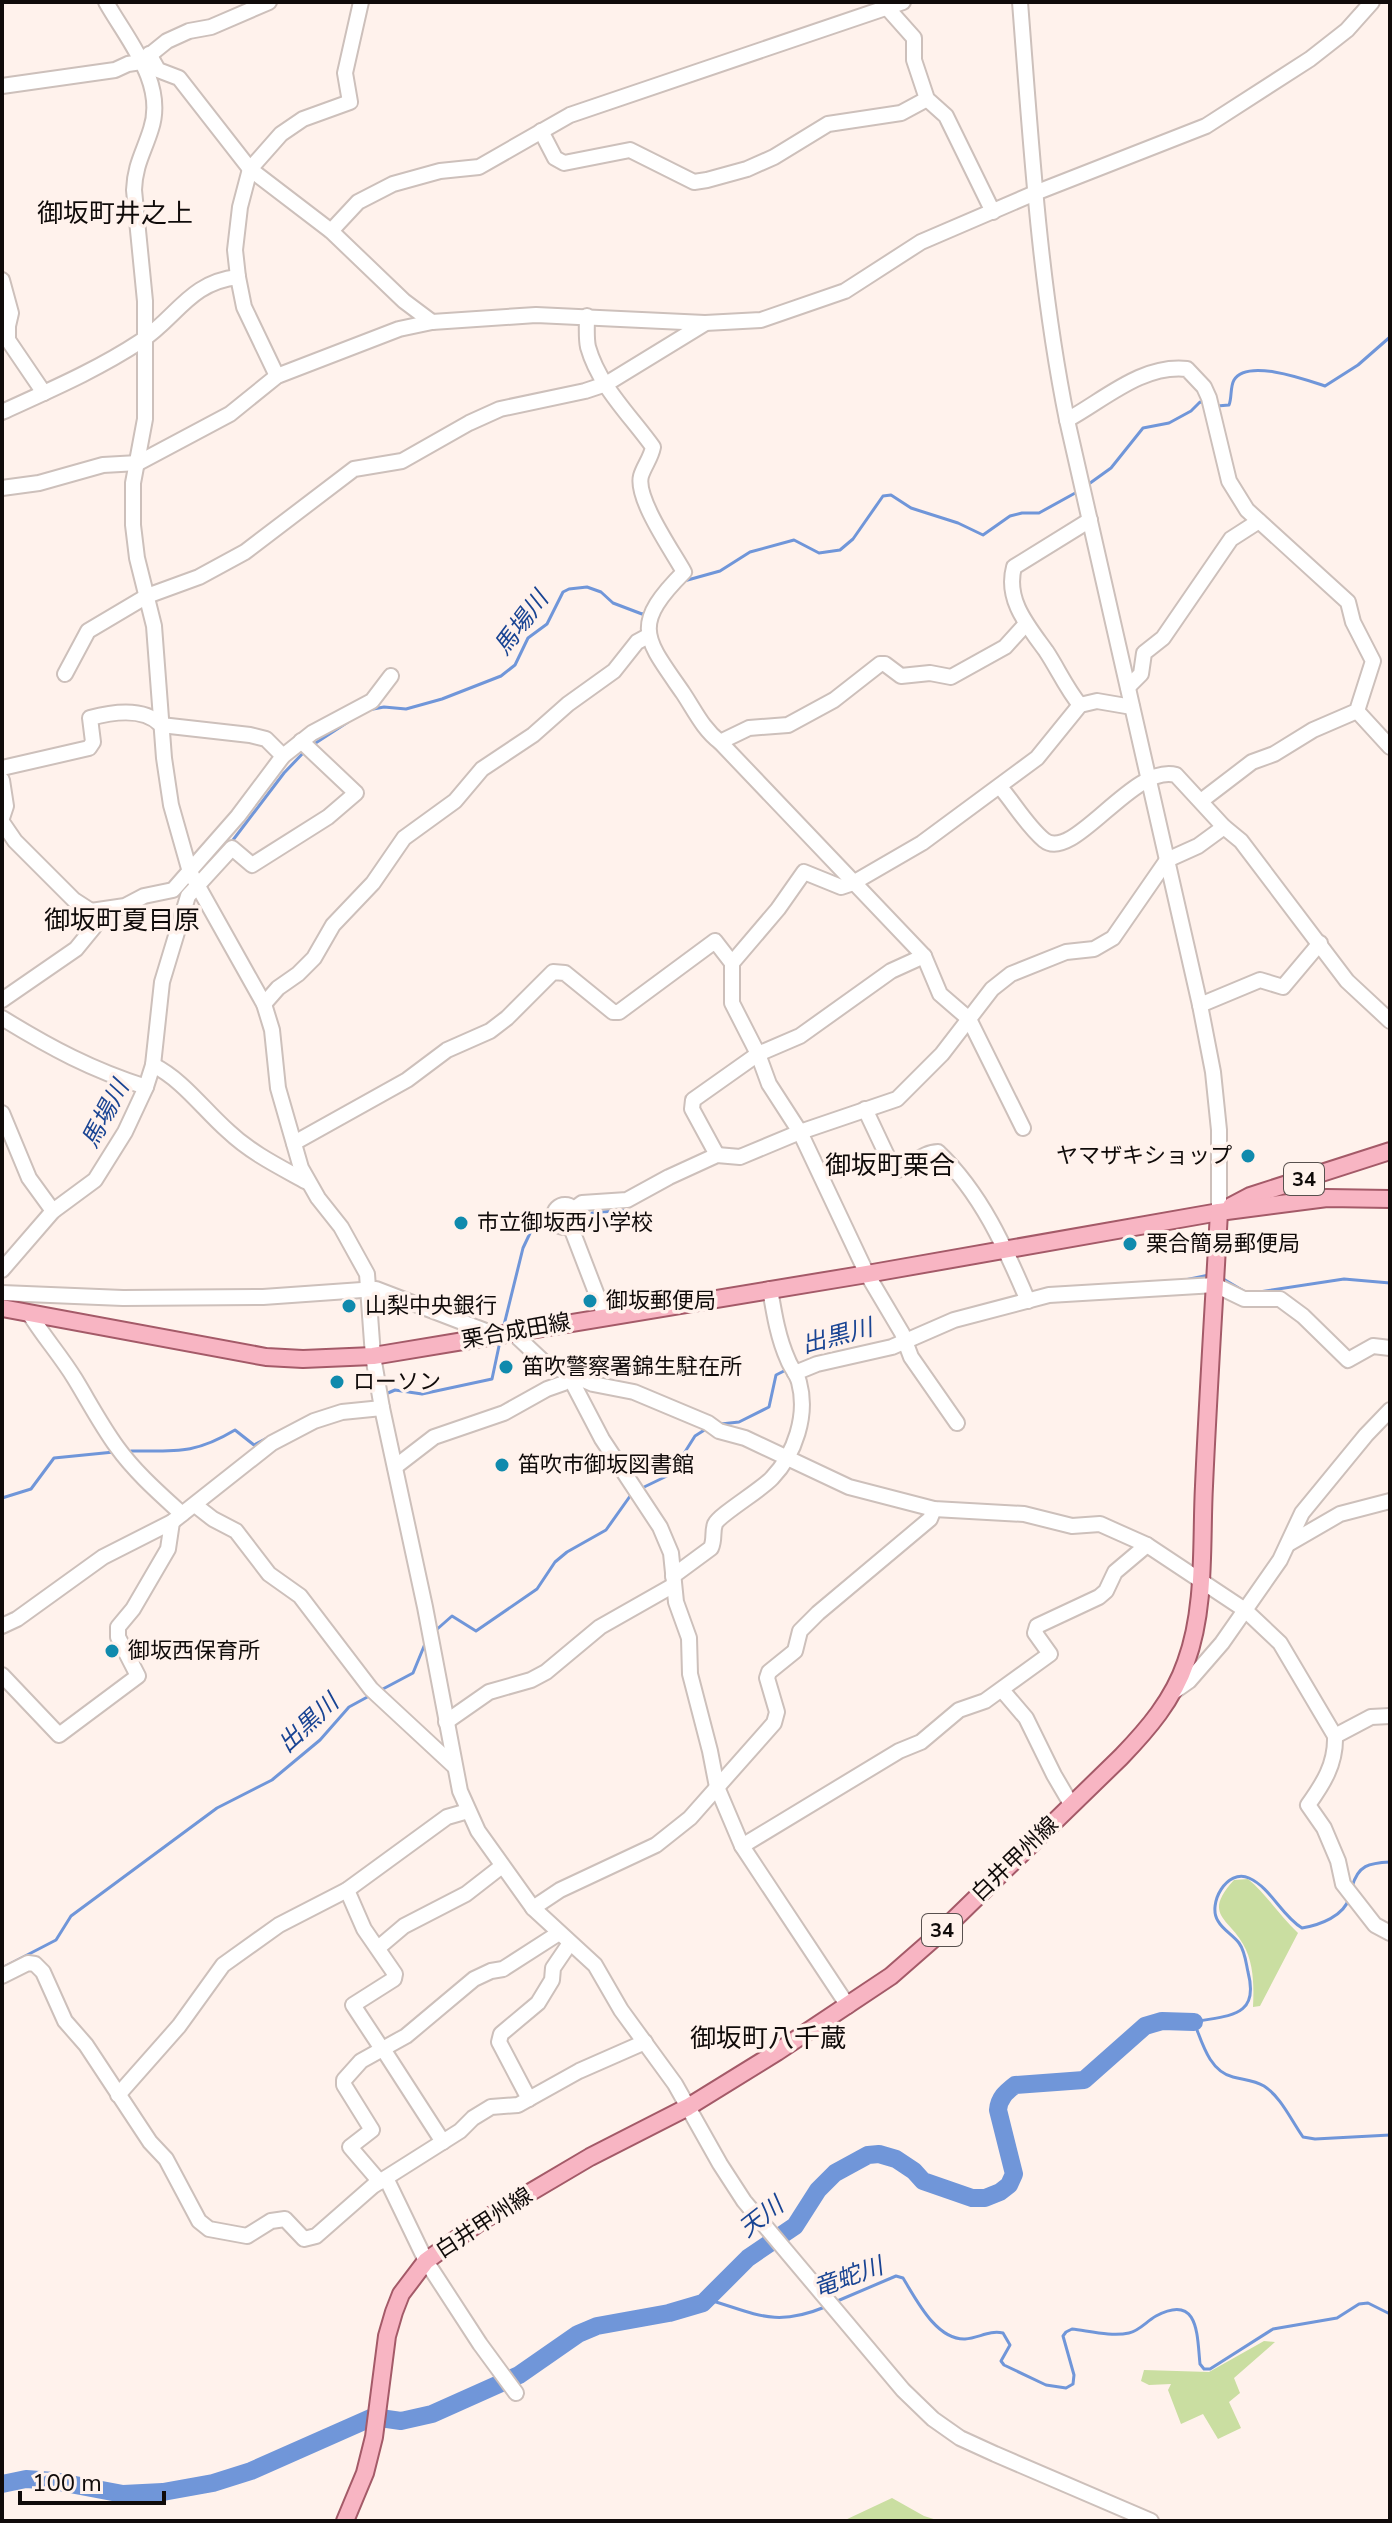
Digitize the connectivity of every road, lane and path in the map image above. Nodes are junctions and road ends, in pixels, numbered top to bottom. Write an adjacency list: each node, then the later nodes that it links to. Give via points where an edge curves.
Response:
1 (106, 2): 8 (street)
2 (269, 2): 8 (street, via 189,31)
3 (361, 2): 12 (street, via 345,73 350,102 303,119 281,134)
4 (903, 2): 7 (street)
5 (1020, 2): 13 (street)
6 (1372, 2): 13 (street, via 1310,59 1206,126)
7 (883, 5): 10 (street, via 914,38 914,60); 11 (street, via 570,115)
8 (145, 58): 9 (street, via 115,70); 12 (street, via 179,78); 21 (street, via 155,107 135,172)
9 (2, 86)
10 (927, 99): 11 (street, via 901,113 828,124 761,163 694,182 630,150 564,163 555,158); 14 (street, via 946,116)
11 (541, 131): 15 (street, via 479,167 440,171 367,196)
12 (250, 169): 15 (street); 16 (street, via 235,250)
13 (1035, 193): 14 (street); 26 (street, via 1043,281)
14 (993, 212): 20 (street, via 921,242 845,291 761,320)
15 (331, 231): 19 (street)
16 (238, 277): 21 (street, via 219,279 186,299); 22 (street, via 244,307)
17 (2, 280): 24 (street, via 11,313 8,340)
18 (587, 316): 19 (street); 20 (street); 23 (street, via 588,346)
19 (432, 322): 22 (street, via 399,329)
20 (705, 323): 23 (street)
21 (144, 339): 24 (street); 27 (street, via 145,419)
22 (277, 376): 27 (street, via 230,414)
23 (606, 384): 31 (street, via 500,409 402,461 354,469 245,552); 33 (street, via 653,447 641,487 684,572 653,611)
24 (44, 393): 25 (street)
25 (2, 412)
26 (1067, 420): 29 (street); 30 (street, via 1141,375 1187,369 1204,387 1229,481)
27 (138, 463): 28 (street, via 103,465); 31 (street, via 133,525)
28 (2, 488)
29 (1090, 520): 32 (street, via 1014,567 1010,583); 36 (street)
30 (1259, 521): 36 (street, via 1231,539 1163,638 1144,653 1141,674); 39 (street, via 1348,602 1373,661)
31 (147, 596): 34 (street, via 88,631); 40 (street)
32 (1025, 625): 37 (street); 41 (street, via 1005,647 951,677 901,676 880,664 834,700 788,725 749,728)
33 (648, 636): 41 (street, via 658,660 708,733); 60 (street, via 614,671 482,769 455,801 404,838 373,883 333,925 314,958)
34 (65, 674)
35 (391, 676): 42 (street, via 372,701)
36 (1128, 687): 38 (street)
37 (1080, 705): 38 (street, via 1097,701); 48 (street, via 1037,758)
38 (1132, 707): 46 (street)
39 (1357, 711): 43 (street); 49 (street, via 1252,762)
40 (161, 725): 44 (street, via 266,739); 45 (street, via 155,718 116,710 90,718 89,748); 53 (street, via 171,805)
41 (720, 742): 54 (street)
42 (305, 744): 44 (street); 53 (street, via 356,793 252,865 232,848)
43 (1390, 747)
44 (283, 756): 53 (street)
45 (2, 768)
46 (1149, 779): 48 (street, via 1059,845 1045,841); 49 (street, via 1166,772 1176,775); 52 (street)
47 (2, 780): 50 (street)
48 (1000, 787): 54 (street, via 922,843)
49 (1201, 801): 51 (street)
50 (2, 820): 55 (street, via 15,841)
51 (1224, 827): 52 (street); 56 (street, via 1241,841)
52 (1167, 860): 61 (street); 63 (street, via 1113,938 1094,949 1066,952 1011,974)
53 (194, 878): 55 (street, via 125,906); 60 (street); 66 (street, via 162,982)
54 (853, 883): 57 (street); 58 (street, via 841,887 804,872)
55 (91, 911): 59 (street, via 94,927 76,949)
56 (1320, 943): 61 (street, via 1283,987 1260,980); 64 (street, via 1347,981)
57 (924, 956): 63 (street, via 940,994); 65 (street, via 891,971 800,1036)
58 (732, 963): 65 (street, via 732,1003); 72 (street, via 715,941 619,1012 565,973 553,972 490,1031 447,1050 407,1080)
59 (2, 1000)
60 (264, 1004): 72 (street, via 278,1088)
61 (1200, 1005): 78 (street, via 1219,1130)
62 (2, 1018): 67 (street, via 61,1054)
63 (969, 1019): 68 (street, via 897,1099); 70 (street)
64 (1390, 1021)
65 (758, 1054): 71 (street, via 769,1084); 74 (street, via 693,1100 692,1109)
66 (153, 1065): 67 (street); 75 (street, via 177,1080 230,1134)
67 (142, 1086): 77 (street, via 125,1132 95,1180)
68 (865, 1109): 71 (street); 79 (street, via 897,1170 938,1152 962,1175)
69 (2, 1113): 77 (street, via 29,1178)
70 (1023, 1128)
71 (800, 1132): 74 (street, via 740,1157); 81 (street)
72 (294, 1143): 75 (street)
73 (1390, 1151): 78 (main road, 34, via 1250,1196)
74 (717, 1155): 89 (street, via 627,1200 582,1203 574,1209 564,1205 556,1212 560,1225 570,1225)
75 (307, 1182): 83 (street, via 357,1252)
76 (1390, 1199): 78 (main road, via 1327,1198)
77 (50, 1208): 80 (street)
78 (1219, 1212): 79 (main road, 栗合成田線); 82 (main road, 白井甲州線 / 34)
79 (1006, 1249): 81 (main road, 栗合成田線); 86 (street)
80 (2, 1270)
81 (867, 1274): 84 (main road, 栗合成田線); 91 (street)
82 (1216, 1279): 86 (street); 92 (street, via 1244,1299 1280,1299 1348,1360 1373,1346); 108 (main road, 白井甲州線 / 34)
83 (369, 1289): 85 (street, via 247,1297); 90 (street); 93 (street)
84 (770, 1289): 89 (main road, 栗合成田線); 94 (street)
85 (2, 1293)
86 (1025, 1295): 91 (street)
87 (2, 1308): 88 (main road, 栗合成田線)
88 (29, 1313): 93 (main road, 栗合成田線, via 266,1357); 104 (street, via 117,1448)
89 (605, 1316): 90 (main road, 栗合成田線)
90 (504, 1333): 93 (main road, 栗合成田線); 95 (street)
91 (904, 1337): 94 (street); 98 (street, via 911,1357)
92 (1390, 1348)
93 (373, 1356): 96 (street)
94 (792, 1367): 99 (street, via 802,1399)
95 (568, 1374): 99 (street, via 634,1392); 100 (street, via 564,1383 516,1407 434,1437); 107 (street, via 602,1439 668,1542)
96 (382, 1408): 100 (street); 102 (street, via 314,1421 272,1443)
97 (1390, 1410): 105 (street, via 1302,1513)
98 (957, 1423)
99 (789, 1458): 103 (street, via 849,1487); 107 (street, via 771,1479 720,1518 711,1548)
100 (395, 1467): 115 (street)
101 (1390, 1501): 105 (street, via 1340,1514)
102 (195, 1505): 104 (street); 117 (street, via 236,1531 269,1574 300,1596 375,1693)
103 (934, 1509): 106 (street, via 1024,1514 1072,1526 1100,1524); 118 (street, via 930,1519 800,1631 795,1651 767,1678 777,1712 774,1723)
104 (177, 1518): 110 (street, via 103,1557); 111 (street, via 168,1549 118,1627 138,1676 59,1735)
105 (1290, 1543): 109 (street)
106 (1147, 1545): 108 (street); 112 (street, via 1115,1572 1099,1597 1037,1626 1035,1633 1050,1654)
107 (673, 1580): 115 (street, via 600,1627 546,1672 489,1692); 118 (street)
108 (1200, 1582): 109 (street); 113 (main road, 白井甲州線 / 34, via 1193,1637)
109 (1245, 1610): 113 (street, via 1210,1659); 116 (street, via 1280,1643)
110 (2, 1626)
111 (2, 1675)
112 (1002, 1690): 119 (street, via 1026,1718); 121 (street, via 959,1710 921,1742)
113 (1172, 1693): 119 (main road, 白井甲州線 / 34, via 1141,1736)
114 (1390, 1716): 116 (street, via 1371,1717)
115 (446, 1722): 117 (street)
116 (1335, 1736): 125 (street, via 1329,1771 1308,1805 1324,1828 1351,1894 1375,1925)
117 (454, 1766): 120 (street)
118 (717, 1787): 121 (street); 124 (street, via 656,1845)
119 (1071, 1804): 129 (main road, 白井甲州線 / 34, via 917,1954)
120 (468, 1811): 122 (street); 123 (street, via 447,1817)
121 (742, 1846): 129 (street)
122 (502, 1866): 124 (street); 127 (street, via 466,1894 404,1926)
123 (347, 1890): 127 (street); 132 (street, via 279,1925 223,1965 179,2026)
124 (533, 1908): 126 (street)
125 (1390, 1933)
126 (565, 1938): 130 (street, via 595,1965); 131 (street, via 474,1979 406,2036); 133 (street, via 552,1980 538,2003 501,2034 499,2042)
127 (378, 1948): 131 (street, via 394,1979 353,2005)
128 (2, 1976): 132 (street, via 28,1963 43,1972 65,2021)
129 (848, 2006): 134 (main road, 白井甲州線 / 34)
130 (645, 2042): 133 (street); 134 (street)
131 (382, 2049): 135 (street); 136 (street, via 361,2061 344,2085 372,2130 350,2147)
132 (118, 2095): 136 (street, via 209,2229 247,2236 285,2219 304,2239 316,2236)
133 (529, 2099): 135 (street, via 491,2107)
134 (688, 2107): 137 (main road, 白井甲州線 / 34, via 590,2157 480,2222); 140 (street, via 766,2228 918,2406 960,2438)
135 (443, 2142): 136 (street)
136 (383, 2180): 137 (street)
137 (426, 2261): 138 (street); 139 (main road, 白井甲州線 / 34, via 394,2312 374,2437)
138 (516, 2393)
139 (345, 2521)
140 (1151, 2521)

